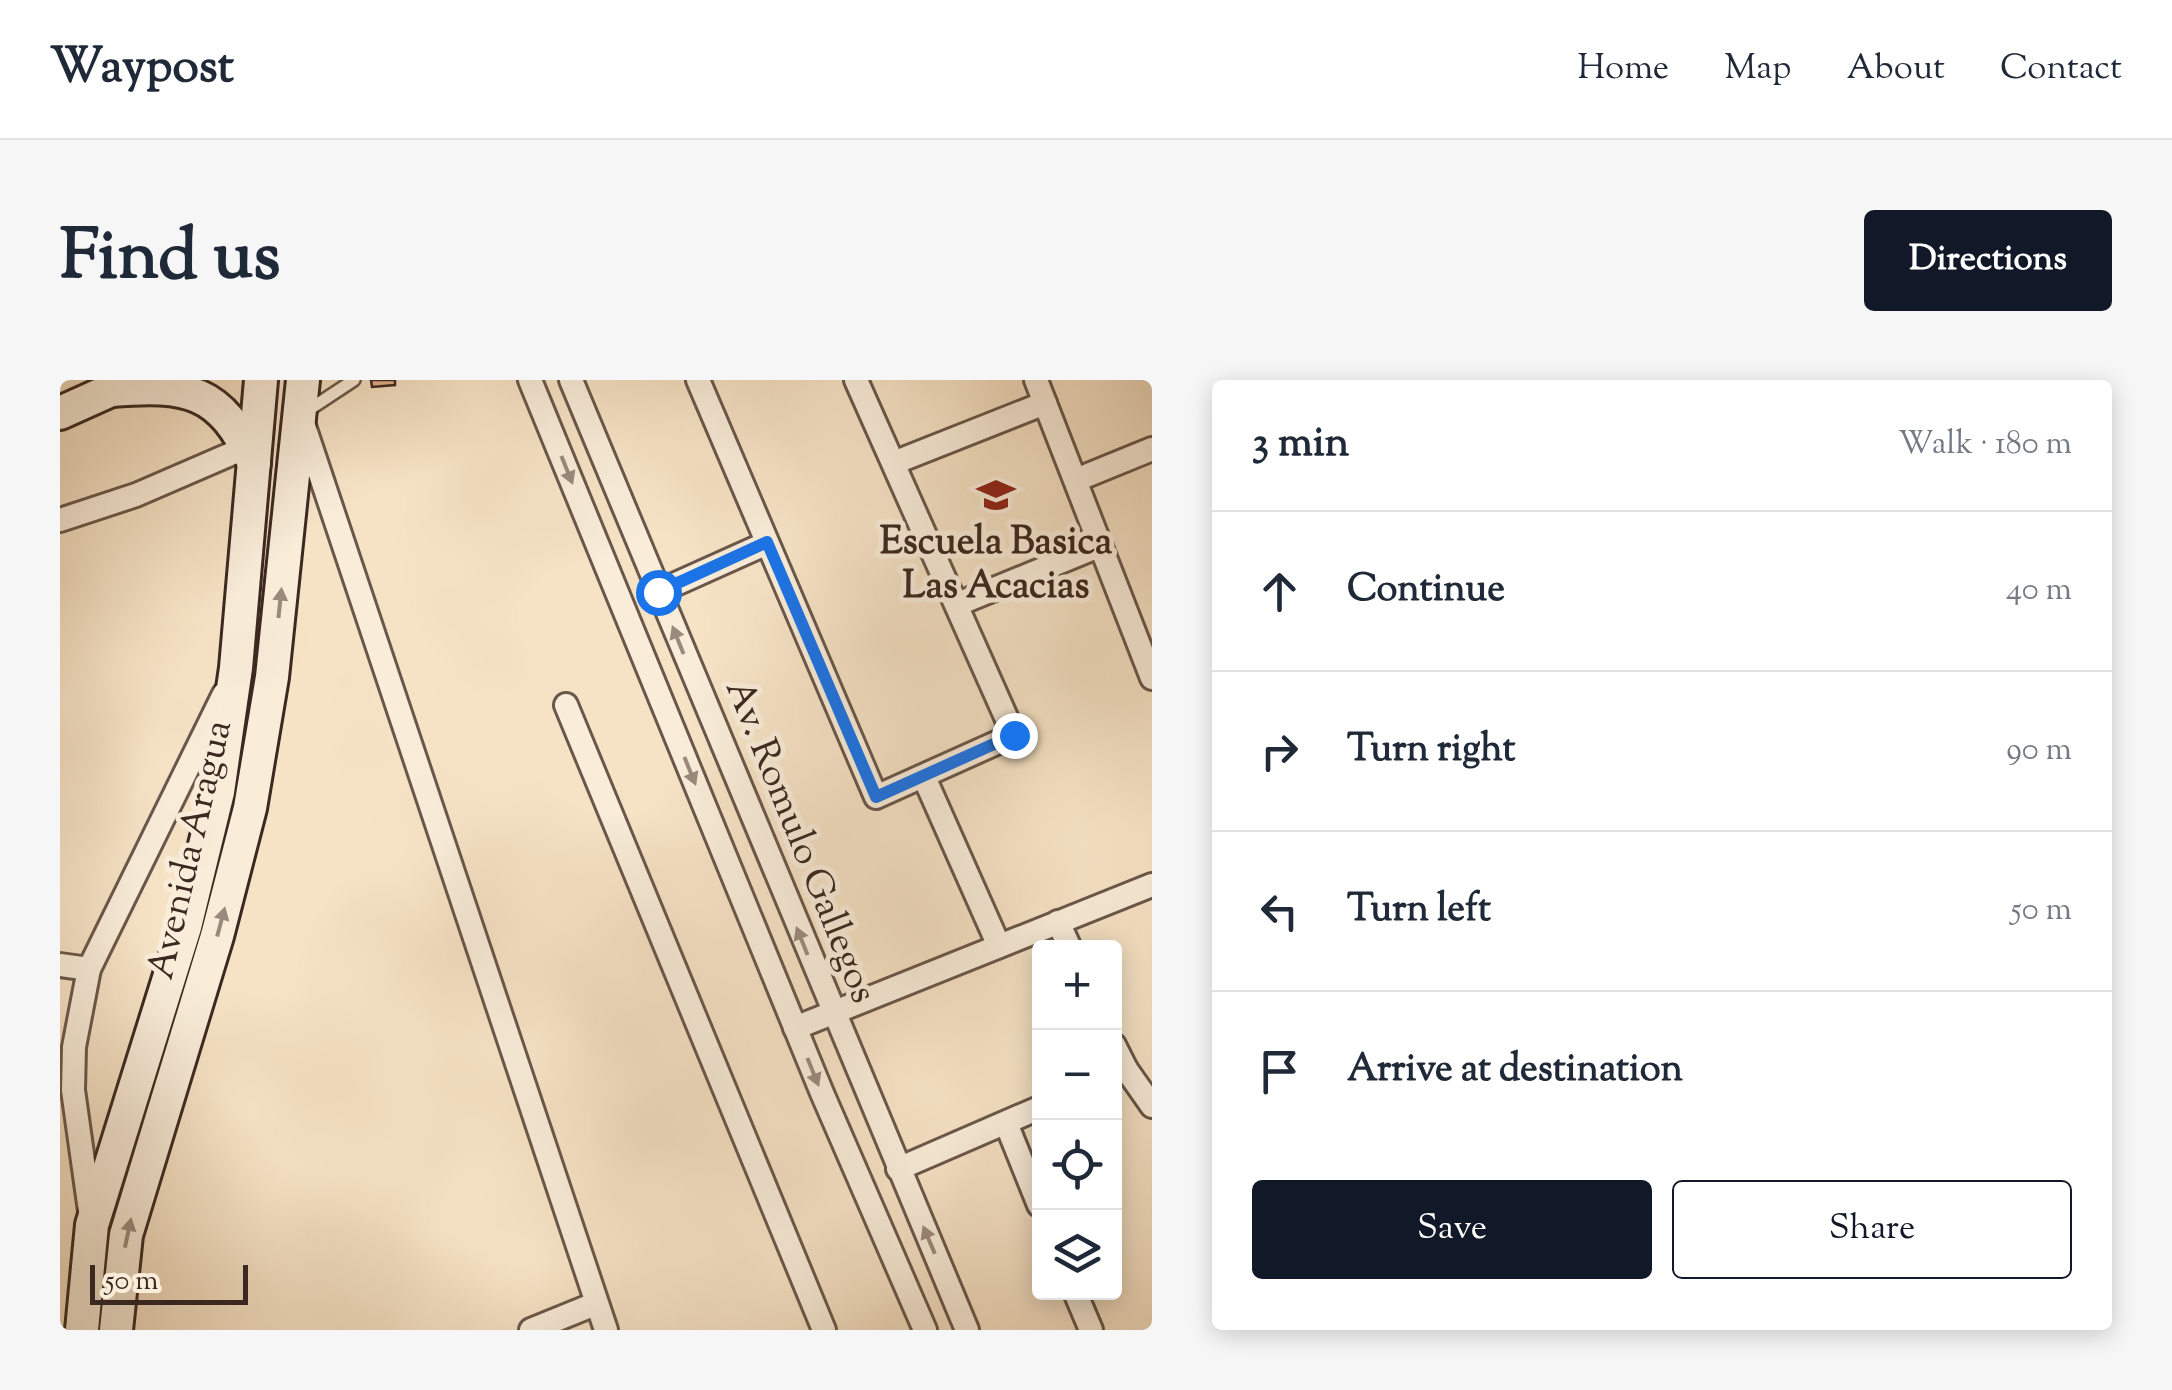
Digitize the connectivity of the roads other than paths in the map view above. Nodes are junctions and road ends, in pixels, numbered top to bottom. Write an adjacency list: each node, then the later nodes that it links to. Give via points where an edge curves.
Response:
1 (261, 380): 14 (street, Avenida Aragua)
2 (303, 380): 12 (street, Avenida Aragua)
3 (530, 380): 33 (street, Av. Romulo Gallegos, one-way to 33)
4 (571, 380): 20 (street, Av. Romulo Gallegos)
5 (698, 380): 18 (street)
6 (856, 380): 15 (street)
7 (1036, 380): 10 (street)
8 (350, 381): 12 (lane)
9 (122, 385): 11 (street); 14 (street, via 199,394 218,406)
10 (1046, 403): 15 (street); 16 (street)
11 (60, 414)
12 (301, 415): 42 (street); 44 (street, Avenida Aragua, one-way to 12, via 126,1234 250,808)
13 (1152, 450): 16 (street)
14 (250, 455): 17 (street); 22 (street, Avenida Aragua)
15 (896, 462): 21 (street)
16 (1076, 480): 19 (street)
17 (60, 520)
18 (767, 542): 20 (street); 25 (street, via 876,797)
19 (1102, 545): 21 (street); 23 (street)
20 (658, 592): 32 (street, Av. Romulo Gallegos, one-way to 20)
21 (958, 604): 25 (street, via 1014,735)
22 (236, 668): 31 (street); 40 (street, Avenida Aragua, via 218,792 185,928)
23 (1152, 678)
24 (566, 705): 47 (street)
25 (924, 777): 29 (street)
26 (1152, 884): 27 (street)
27 (1058, 922): 28 (street); 29 (street)
28 (1066, 940)
29 (999, 946): 32 (street)
30 (60, 965): 31 (street)
31 (89, 969): 40 (street, via 73,1090)
32 (832, 1013): 33 (street); 38 (street, Av. Romulo Gallegos)
33 (796, 1028): 48 (street, Av. Romulo Gallegos, one-way to 48)
34 (1122, 1074): 35 (street)
35 (1152, 1106)
36 (1032, 1112): 37 (street)
37 (1006, 1123): 38 (street); 39 (street)
38 (898, 1169): 49 (street, Av. Romulo Gallegos, one-way to 38)
39 (1032, 1186)
40 (92, 1225): 43 (street, Avenida Aragua)
41 (1079, 1300): 50 (street)
42 (596, 1304): 45 (street); 46 (street)
43 (82, 1330)
44 (116, 1330)
45 (531, 1330)
46 (606, 1330)
47 (824, 1330)
48 (925, 1330)
49 (967, 1330)
50 (1091, 1330)

